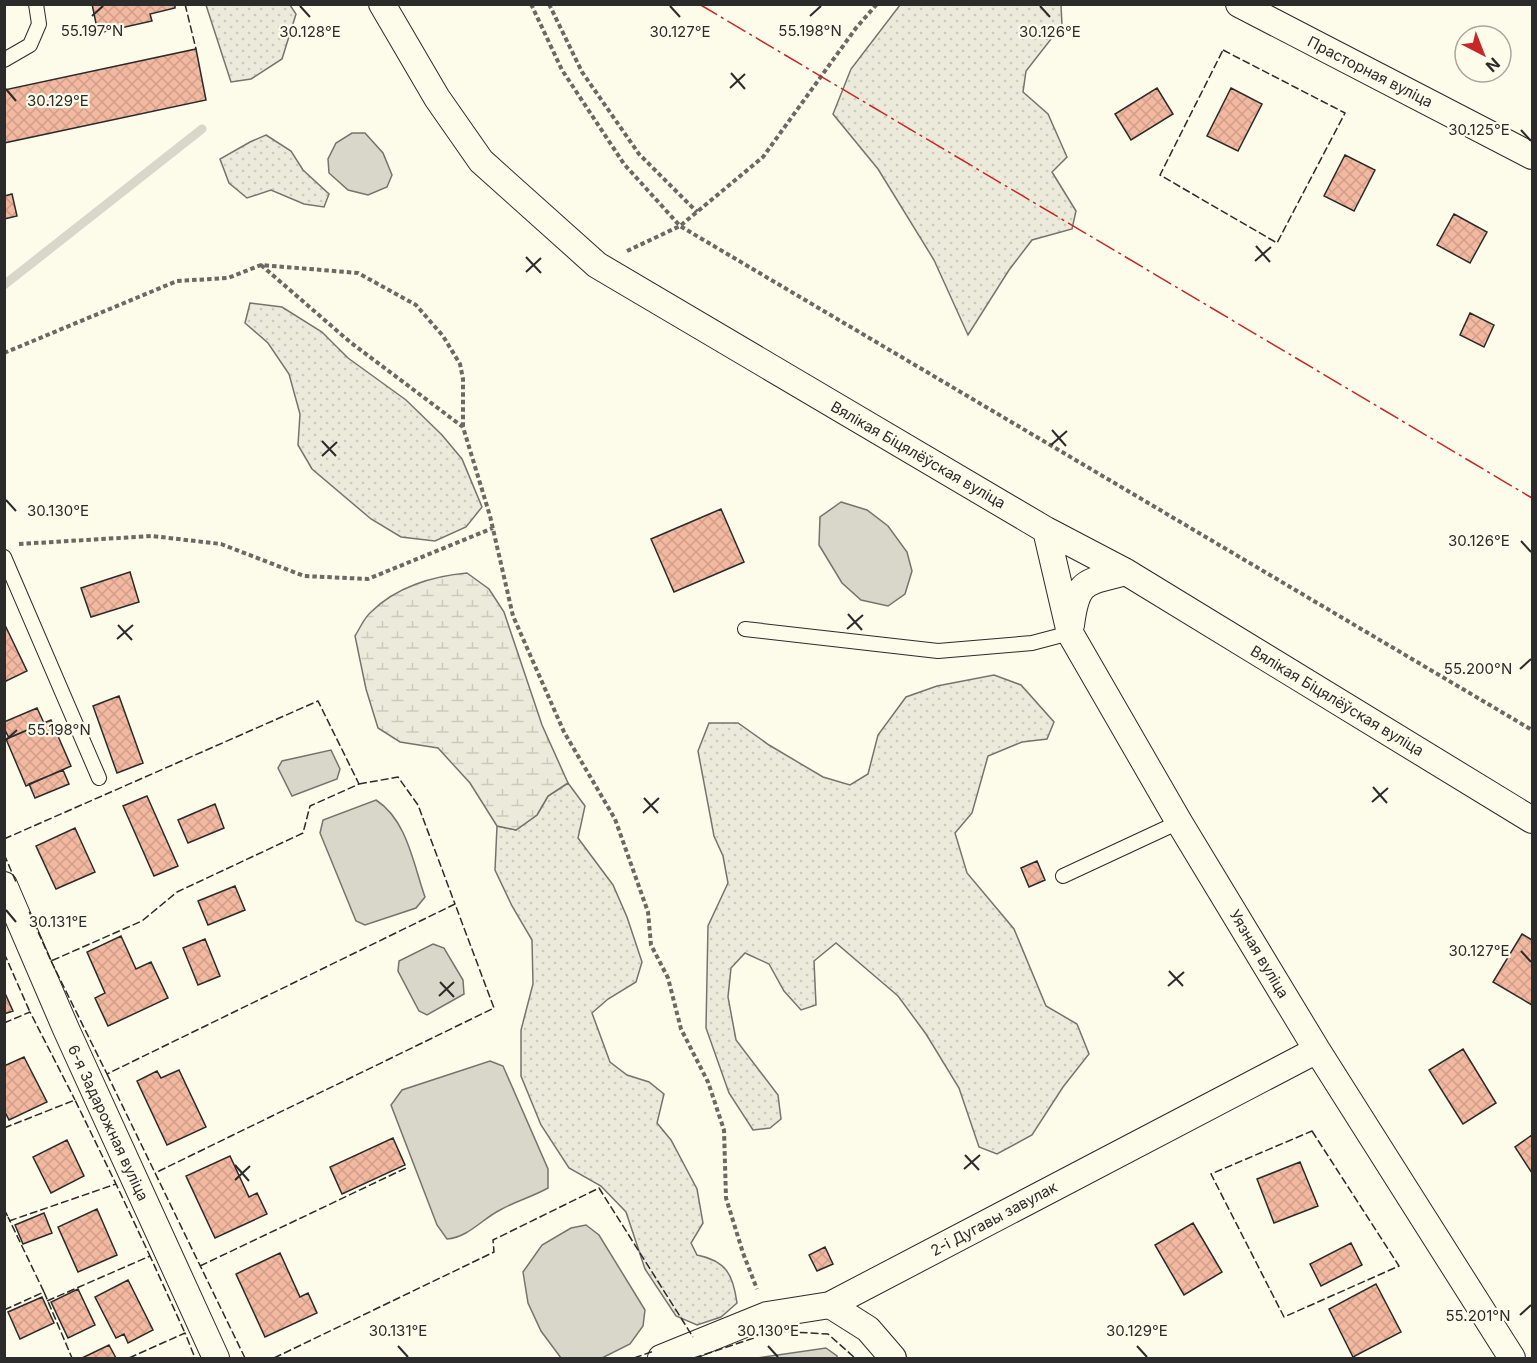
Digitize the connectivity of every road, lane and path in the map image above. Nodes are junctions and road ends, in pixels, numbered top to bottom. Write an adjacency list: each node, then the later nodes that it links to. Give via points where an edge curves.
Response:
1 (36, 4): 7 (lane, via 39,24 30,45)
2 (381, 4): 11 (street, Вялікая Біцялёўская вуліца, via 437,98 481,161)
3 (531, 4): 10 (path, via 562,70 624,164)
4 (549, 4): 9 (path, via 582,72 639,154)
5 (877, 4): 9 (path, via 763,157)
6 (1239, 4): 8 (street, Прасторная вуліца)
7 (4, 60)
8 (1533, 156)
9 (697, 212): 10 (path)
10 (680, 226): 11 (path); 22 (path)
11 (597, 265): 16 (street, Вялікая Біцялёўская вуліца)
12 (261, 266): 13 (path, via 228,278 177,281); 14 (path, via 350,342); 14 (path, via 358,273 416,305 443,336 460,364)
13 (4, 353)
14 (463, 427): 15 (path)
15 (493, 528): 17 (path, via 368,579 304,576 221,544 152,536); 30 (path, via 513,616 564,732 615,819 648,912 651,945 668,978 681,1029 708,1082 724,1130 726,1198)
16 (1046, 530): 19 (street, Вялікая Біцялёўская вуліца); 21 (street, Уязная вуліца)
17 (16, 544)
18 (4, 557): 23 (lane)
19 (1126, 572): 21 (street, via 1088,582 1075,599); 24 (street, Вялікая Біцялёўская вуліца)
20 (745, 629): 21 (lane, via 938,651 1032,643)
21 (1070, 633): 25 (street, Уязная вуліца)
22 (1533, 730)
23 (99, 778)
24 (1533, 820)
25 (1179, 822): 26 (lane); 28 (street, Уязная вуліца)
26 (1063, 876)
27 (4, 885): 31 (street, 6-я Задарожная вуліца)
28 (1317, 1050): 29 (street, 2-і Дугавы завулак); 34 (street, Уязная вуліца)
29 (830, 1305): 30 (street, 2-і Дугавы завулак); 33 (street, via 868,1329)
30 (767, 1315): 32 (street, 2-і Дугавы завулак)
31 (216, 1359)
32 (661, 1359)
33 (893, 1359)
34 (1512, 1359)

